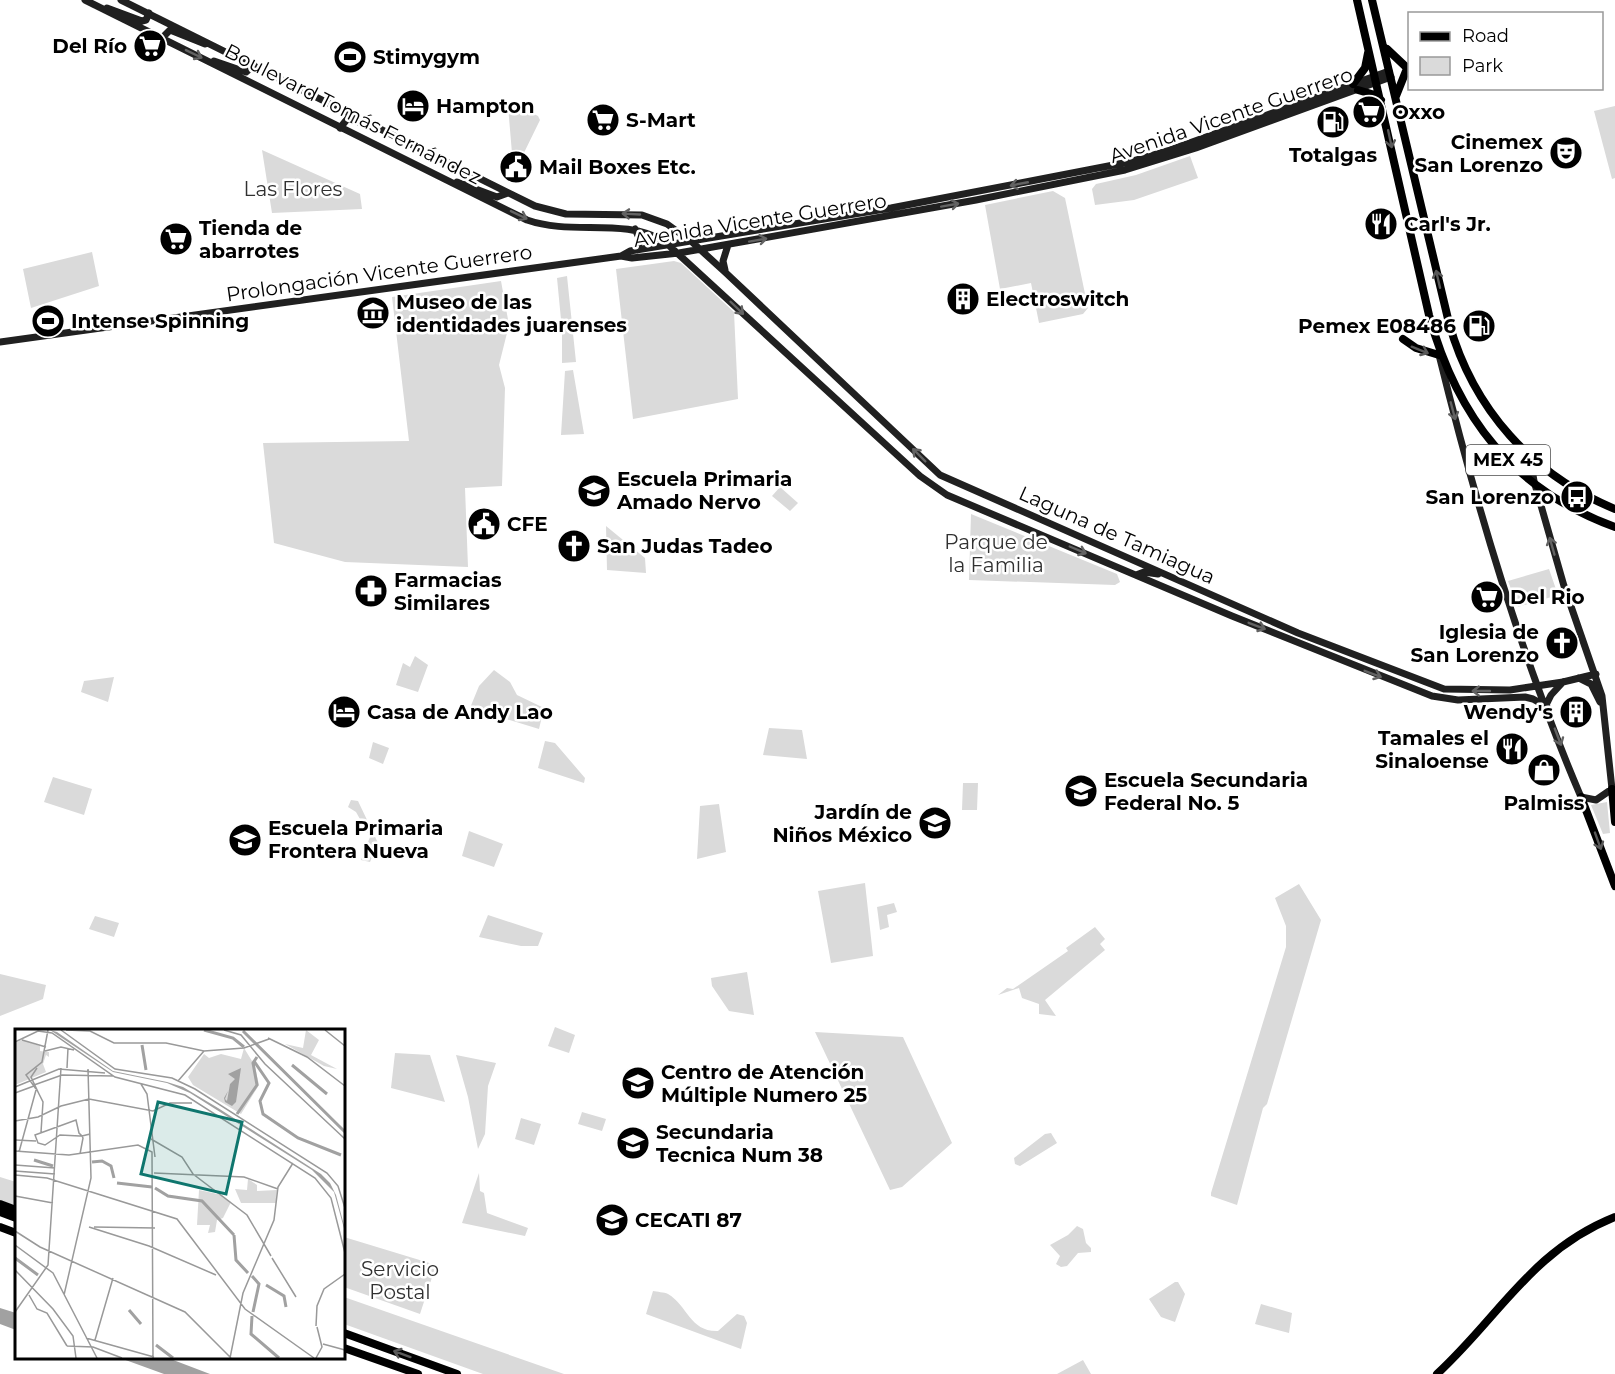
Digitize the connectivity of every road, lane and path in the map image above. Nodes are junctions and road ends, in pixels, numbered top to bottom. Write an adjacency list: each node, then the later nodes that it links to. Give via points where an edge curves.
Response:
1 (85, 0): 5 (main road, Boulevard Tomás Fernández)
2 (121, 0): 6 (main road, Boulevard Tomás Fernández)
3 (1357, 0): 10 (main road, MEX 45)
4 (1372, 0): 8 (main road, MEX 45)
5 (101, 8): 6 (main road, via 115,9 142,21); 7 (main road, Boulevard Tomás Fernández)
6 (149, 13): 9 (main road, Boulevard Tomás Fernández)
7 (162, 38): 9 (main road, via 168,30); 11 (main road, Boulevard Tomás Fernández, one-way to 11)
8 (1383, 44): 13 (main road, MEX 45); 16 (main road, via 1406,69)
9 (216, 46): 12 (main road, Boulevard Tomás Fernández)
10 (1368, 49): 14 (main road, MEX 45); 15 (main road)
11 (211, 62): 12 (main road, via 222,62 246,72); 18 (main road, Boulevard Tomás Fernández)
12 (254, 65): 19 (main road, Boulevard Tomás Fernández)
13 (1390, 74): 14 (main road, Avenida Vicente Guerrero); 16 (main road, MEX 45)
14 (1376, 79): 15 (main road, Avenida Vicente Guerrero); 17 (main road, MEX 45)
15 (1356, 87): 17 (main road); 23 (main road, Avenida Vicente Guerrero, one-way to 23, via 1129,162); 25 (main road, Avenida Vicente Guerrero, one-way to 15, via 1136,167)
16 (1395, 98): 31 (main road, MEX 45, one-way to 16)
17 (1381, 101): 32 (main road, MEX 45, one-way to 32)
18 (340, 128): 19 (main road, via 348,118); 20 (main road, Boulevard Tomás Fernández)
19 (382, 129): 21 (main road, Boulevard Tomás Fernández)
20 (452, 182): 21 (main road, via 497,197); 22 (main road, Boulevard Tomás Fernández, one-way to 22, via 541,225 562,229)
21 (508, 193): 23 (main road, Boulevard Tomás Fernández, one-way to 21, via 667,224 642,215 557,213)
22 (635, 229): 24 (main road, Boulevard Tomás Fernández); 27 (main road, via 640,240)
23 (692, 242): 24 (main road, Avenida Vicente Guerrero); 26 (main road, Boulevard Tomás Fernández)
24 (671, 245): 27 (main road, Avenida Vicente Guerrero); 28 (main road, Boulevard Tomás Fernández)
25 (728, 245): 26 (main road, Avenida Vicente Guerrero); 30 (main road, via 723,261)
26 (700, 249): 28 (main road, Avenida Vicente Guerrero); 30 (main road, Laguna de Tamiagua)
27 (637, 250): 29 (main road, Avenida Vicente Guerrero)
28 (679, 253): 29 (main road, Avenida Vicente Guerrero); 40 (main road, Laguna de Tamiagua, one-way to 40, via 930,485)
29 (621, 256): 34 (main road, Prolongación Vicente Guerrero)
30 (726, 273): 41 (main road, Laguna de Tamiagua, one-way to 30, via 940,475)
31 (1446, 313): 32 (main road, via 1438,318); 36 (main road, MEX 45, via 1463,368 1478,395 1503,430)
32 (1429, 315): 35 (main road, MEX 45)
33 (1403, 339): 35 (main road, one-way to 35, via 1409,345)
34 (0, 342)
35 (1439, 355): 37 (main road, MEX 45, via 1479,427 1501,453); 45 (main road, MEX 45, one-way to 45, via 1501,581)
36 (1530, 457): 37 (main road, MEX 45); 38 (main road, MEX 45, via 1563,481)
37 (1534, 481): 39 (main road, MEX 45, via 1583,513); 42 (main road, MEX 45, one-way to 37, via 1566,593)
38 (1615, 509)
39 (1615, 527)
40 (1136, 575): 41 (main road, via 1149,572); 46 (main road, Laguna de Tamiagua, one-way to 46, via 1432,696 1458,700 1525,697)
41 (1178, 580): 45 (main road, Laguna de Tamiagua, one-way to 41, via 1476,691 1436,687)
42 (1596, 674): 43 (main road, Laguna de Tamiagua); 47 (main road, MEX 45)
43 (1579, 678): 44 (main road, Laguna de Tamiagua); 47 (main road, via 1591,684)
44 (1563, 682): 45 (main road, Laguna de Tamiagua); 46 (main road)
45 (1539, 686): 46 (main road, MEX 45)
46 (1546, 706): 49 (main road, MEX 45, one-way to 49)
47 (1605, 712): 48 (main road, MEX 45)
48 (1612, 789): 49 (main road, via 1596,800); 50 (main road, MEX 45)
49 (1581, 797): 51 (main road, MEX 45, one-way to 51)
50 (1615, 822)
51 (1615, 886)
52 (0, 1204): 54 (highway)
53 (0, 1212): 55 (highway)
54 (15, 1214)
55 (15, 1215)
56 (1615, 1217): 63 (main road, via 1578,1234 1549,1255)
57 (0, 1227): 58 (highway)
58 (15, 1233)
59 (345, 1333): 62 (highway, one-way to 59)
60 (345, 1348): 61 (highway)
61 (418, 1374)
62 (457, 1374)
63 (1437, 1374)

